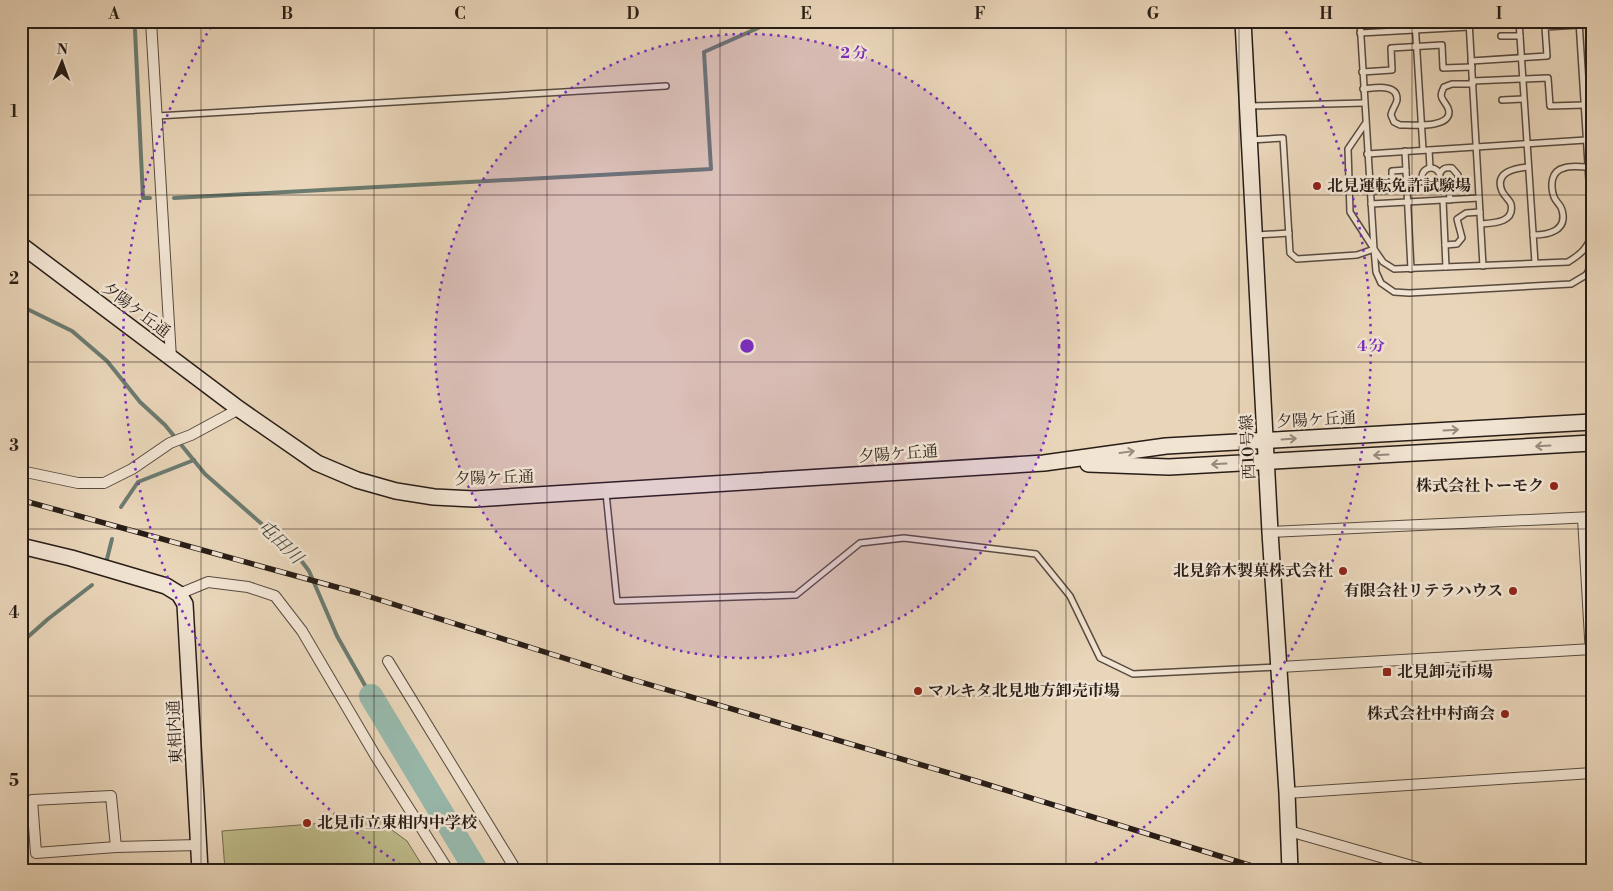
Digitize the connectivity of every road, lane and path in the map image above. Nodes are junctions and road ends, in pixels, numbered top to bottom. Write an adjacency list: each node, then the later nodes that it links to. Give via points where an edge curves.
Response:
1 (152, 21): 29 (street)
2 (1243, 21): 27 (street, 西10号線)
3 (1360, 21): 13 (lane)
4 (1415, 21): 11 (lane)
5 (1440, 21): 10 (lane)
6 (1519, 21): 15 (lane)
7 (1389, 22): 12 (lane)
8 (1579, 23): 17 (lane, via 1545,27 1547,56); 28 (lane)
9 (1469, 24): 10 (lane); 18 (lane)
10 (1440, 28): 11 (lane)
11 (1416, 30): 12 (lane); 16 (lane)
12 (1390, 31): 13 (lane)
13 (1360, 33): 19 (lane)
14 (1501, 36): 15 (lane)
15 (1520, 36): 17 (lane)
16 (1416, 46): 18 (lane, via 1442,45 1443,68); 19 (lane, via 1391,48 1392,70); 31 (lane)
17 (1521, 59): 18 (lane); 20 (lane)
18 (1471, 64): 21 (lane)
19 (1362, 72): 23 (lane)
20 (1522, 79): 21 (lane); 24 (lane); 28 (lane, via 1548,78 1550,106)
21 (1472, 83): 31 (lane, via 1444,87 1442,100 1448,109 1445,121); 35 (lane)
22 (666, 86): 29 (lane)
23 (1363, 89): 26 (lane); 31 (lane, via 1387,87 1393,90 1397,96 1391,115 1394,122 1400,125)
24 (1524, 98): 25 (lane); 34 (lane)
25 (1502, 100)
26 (1364, 103): 27 (lane); 30 (lane)
27 (1248, 106): 32 (street, 西10号線)
28 (1584, 106): 33 (lane)
29 (156, 116): 67 (street)
30 (1366, 124): 38 (lane); 61 (lane, via 1348,149 1350,212)
31 (1421, 124): 36 (lane)
32 (1249, 140): 55 (lane, via 1283,138); 57 (street, 西10号線)
33 (1586, 140): 34 (lane); 40 (lane)
34 (1526, 144): 35 (lane); 39 (lane)
35 (1476, 147): 36 (lane); 47 (lane)
36 (1426, 150): 37 (lane); 41 (lane)
37 (1405, 151): 38 (lane); 42 (lane)
38 (1368, 154): 46 (lane)
39 (1528, 167): 53 (lane, via 1506,172 1502,180 1502,190 1511,205 1506,220); 58 (lane)
40 (1588, 167): 54 (lane); 58 (lane, via 1566,167 1557,171 1551,186 1554,198 1562,208 1560,227 1545,235)
41 (1430, 168): 43 (lane); 44 (lane, via 1423,174 1424,183 1433,186)
42 (1406, 170): 46 (lane, via 1392,171 1392,190); 50 (lane)
43 (1440, 173): 44 (lane); 45 (lane, via 1447,167 1456,171 1457,180)
44 (1440, 180): 45 (lane)
45 (1449, 186): 49 (lane)
46 (1370, 191): 51 (lane)
47 (1479, 198): 49 (lane); 52 (lane)
48 (1443, 200): 49 (lane); 50 (lane); 60 (lane)
49 (1450, 200)
50 (1408, 202): 51 (lane); 66 (lane)
51 (1371, 204): 61 (lane)
52 (1480, 212): 53 (lane); 60 (lane, via 1466,213 1456,219 1462,238 1457,244)
53 (1481, 224): 64 (lane)
54 (1592, 228)
55 (1289, 233): 57 (lane); 61 (lane, via 1290,253 1297,259 1357,256)
56 (1592, 233): 62 (lane, via 1590,243 1582,253 1568,262)
57 (1254, 235): 70 (street, 西10号線)
58 (1533, 235): 62 (lane)
59 (21, 245): 67 (street, 夕陽ケ丘通)
60 (1445, 245): 65 (lane)
61 (1374, 249): 63 (lane, via 1376,272 1381,282 1394,292 1571,284 1586,275); 66 (lane, via 1383,262 1394,269)
62 (1535, 263): 64 (lane)
63 (1592, 265)
64 (1483, 266): 65 (lane)
65 (1446, 268): 66 (lane)
66 (1410, 269)
67 (172, 358): 68 (street, 夕陽ケ丘通)
68 (239, 409): 74 (street, via 170,443 132,469 104,483 78,482); 75 (street, 夕陽ケ丘通, via 317,463 396,492 474,499)
69 (1592, 422): 70 (street, 夕陽ケ丘通, one-way to 69)
70 (1266, 440): 72 (street, 西10号線); 73 (street, 夕陽ケ丘通, one-way to 70, via 1166,446)
71 (1592, 443): 72 (street, 夕陽ケ丘通, one-way to 72)
72 (1266, 462): 73 (street, 夕陽ケ丘通, one-way to 73, via 1169,467); 77 (street, 西10号線)
73 (1044, 463): 75 (street, 夕陽ケ丘通)
74 (21, 471)
75 (606, 490): 82 (lane, via 617,601 796,595 860,543 904,538 1036,554 1070,596 1100,658 1133,674)
76 (1587, 517): 77 (street); 80 (street)
77 (1270, 532): 82 (street, 西10号線)
78 (21, 546): 79 (street, via 166,586)
79 (179, 594): 87 (street, 東相内通, via 185,604); 90 (street, via 208,582 275,596 302,630 375,755)
80 (1591, 650): 82 (street); 83 (street)
81 (388, 661): 91 (street)
82 (1280, 667): 85 (street, 西10号線)
83 (1592, 672)
84 (1592, 773): 85 (street)
85 (1287, 793): 86 (street, 西10号線)
86 (1289, 830): 92 (street, 西10号線); 93 (street)
87 (198, 845): 88 (street); 89 (street, 東相内通)
88 (116, 848): 88 (street, via 36,853 32,800 111,796)
89 (200, 870)
90 (448, 870)
91 (516, 870)
92 (1290, 870)
93 (1426, 870)

